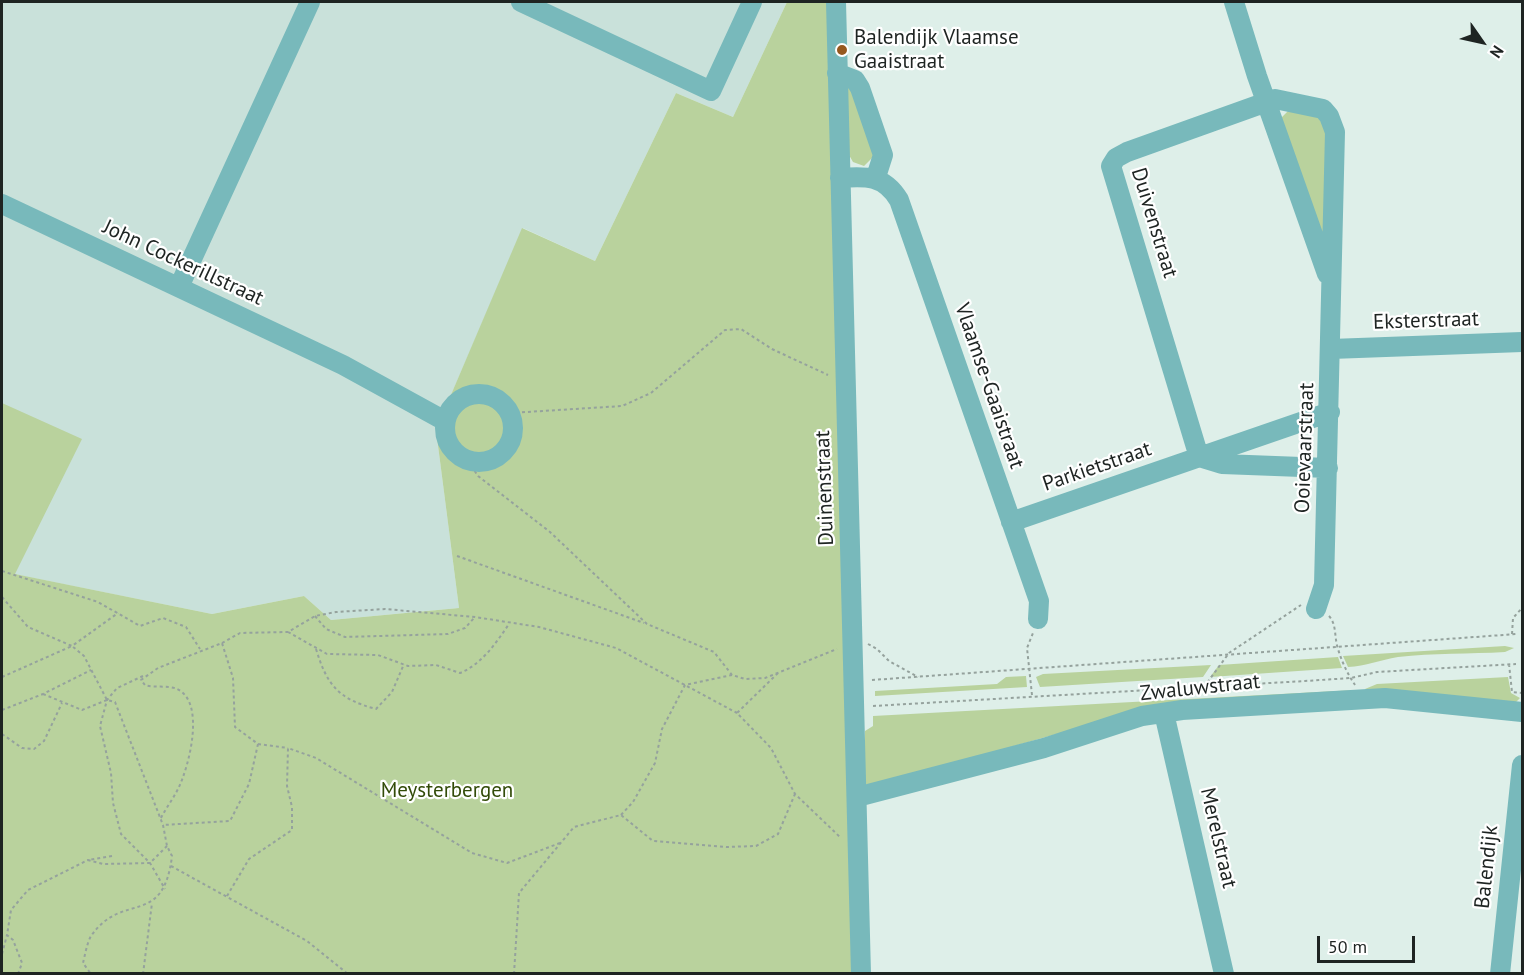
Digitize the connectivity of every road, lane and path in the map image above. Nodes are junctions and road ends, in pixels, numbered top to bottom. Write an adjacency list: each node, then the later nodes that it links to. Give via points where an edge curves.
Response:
1 (310, 2): 12 (street)
2 (522, 2): 3 (street, via 711,91)
3 (752, 2)
4 (836, 2): 6 (street, Duinenstraat)
5 (1234, 2): 7 (street, Ooievaarstraat)
6 (837, 73): 8 (street, via 855,80 860,88 883,155); 9 (street, Duinenstraat)
7 (1267, 102): 11 (street, Ooievaarstraat); 11 (street, Ooievaarstraat, via 1275,99 1314,105 1323,109 1333,123); 19 (street, Duivenstraat, via 1127,152 1111,166)
8 (876, 177): 9 (street); 22 (street, Vlaamse-Gaaistraat, via 899,200)
9 (840, 178): 15 (street, Duinenstraat)
10 (2, 204): 12 (street, John Cockerillstraat)
11 (1332, 286): 14 (street, Ooievaarstraat)
12 (179, 288): 17 (street, John Cockerillstraat, via 343,365 381,376)
13 (1522, 342): 14 (street, Eksterstraat)
14 (1331, 349): 16 (street, Ooievaarstraat)
15 (846, 383): 18 (path, via 741,329 725,330 708,348 684,362 637,401 621,406); 38 (street, Duinenstraat)
16 (1330, 412): 19 (street, Parkietstraat); 21 (street, Ooievaarstraat)
17 (450, 413): 18 (street, via 473,394 484,394 504,404); 20 (street, via 449,446)
18 (510, 413): 20 (street, via 513,435 501,455 480,463)
19 (1199, 458): 21 (street, via 1222,464); 22 (street, Parkietstraat)
20 (468, 461): 34 (path, via 478,476 550,532)
21 (1328, 468): 25 (street, Ooievaarstraat)
22 (1011, 522): 32 (street, Vlaamse-Gaaistraat, via 1039,601)
23 (457, 556): 34 (path)
24 (2, 571): 29 (path, via 98,602)
25 (1324, 585): 28 (street, Ooievaarstraat); 44 (path)
26 (2, 597): 40 (path, via 28,627)
27 (1522, 608): 36 (path, via 1513,618)
28 (1322, 611): 41 (path, via 1334,621)
29 (118, 614): 40 (path); 43 (path, via 140,626 163,618 186,627)
30 (315, 616): 31 (path, via 385,609); 31 (path, via 326,629 345,637 448,634 465,628); 35 (path)
31 (475, 617): 33 (path)
32 (1038, 619): 50 (path, via 1027,648)
33 (509, 623): 45 (path, via 473,668 460,673 436,665); 57 (path, via 616,648)
34 (647, 624): 52 (path, via 714,652)
35 (288, 632): 39 (path, via 240,633); 42 (path)
36 (1512, 634): 37 (path); 41 (path)
37 (1517, 634)
38 (854, 641): 49 (path); 54 (path, via 872,645 889,661); 75 (street, Duinenstraat)
39 (222, 643): 43 (path); 71 (path, via 233,678 235,727)
40 (72, 646): 48 (path, via 84,656); 53 (path)
41 (1336, 646): 44 (path); 55 (path)
42 (316, 649): 45 (path, via 327,654 378,656); 45 (path, via 324,676 352,703 376,709 392,692)
43 (201, 650): 51 (path)
44 (1229, 653): 50 (path); 58 (path)
45 (404, 664)
46 (1509, 664): 47 (path); 55 (path, via 1377,672); 59 (path, via 1512,692)
47 (1516, 664)
48 (91, 670): 60 (path); 63 (path)
49 (781, 670): 52 (path, via 765,678); 68 (path)
50 (1031, 670): 54 (path); 61 (path)
51 (145, 675): 63 (path, via 117,688); 77 (path, via 141,680 145,685 176,687 193,708 194,733 179,788)
52 (732, 675): 57 (path)
53 (2, 677)
54 (920, 678): 56 (path)
55 (1351, 678): 58 (path); 62 (path)
56 (872, 680)
57 (685, 685): 68 (path); 76 (path, via 662,729 655,763)
58 (1204, 687): 61 (path)
59 (1522, 693)
60 (43, 694): 64 (path); 66 (path)
61 (1032, 695): 65 (path)
62 (1365, 699): 67 (street, Zwaluwstraat); 69 (street, Zwaluwstraat)
63 (107, 700): 64 (path, via 82,710); 77 (path, via 115,702); 84 (path, via 100,726 121,834)
64 (62, 703): 70 (path, via 45,741 34,749 22,748)
65 (873, 706)
66 (2, 710)
67 (1522, 712)
68 (737, 713): 74 (path, via 771,748)
69 (1164, 713): 75 (street, Zwaluwstraat); 97 (street, Merelstraat)
70 (2, 734)
71 (258, 744): 72 (path); 78 (path, via 249,784 230,821)
72 (288, 748): 79 (path, via 316,758 472,853 507,863); 87 (path, via 292,830 249,859)
73 (1522, 765): 98 (street, Balendijk)
74 (795, 794): 76 (path, via 778,834 756,846 653,842); 81 (path)
75 (856, 797): 81 (street, Duinenstraat)
76 (621, 815): 79 (path, via 574,827)
77 (161, 818): 78 (path)
78 (163, 825): 80 (path)
79 (560, 843): 95 (path, via 519,893)
80 (167, 846): 84 (path); 85 (path)
81 (856, 853): 96 (street, Duinenstraat)
82 (112, 856): 83 (path)
83 (88, 860): 84 (path, via 103,864); 89 (path, via 28,890 11,910)
84 (150, 863): 86 (path)
85 (171, 866): 86 (path); 87 (path)
86 (165, 888): 88 (path)
87 (227, 896): 94 (path, via 307,941)
88 (152, 903): 92 (path, via 121,910 90,937 83,963); 93 (path)
89 (8, 935): 90 (path); 91 (path, via 22,963)
90 (2, 954)
91 (18, 974)
92 (91, 974)
93 (142, 974)
94 (348, 974)
95 (514, 974)
96 (861, 974)
97 (1224, 974)
98 (1500, 974)

